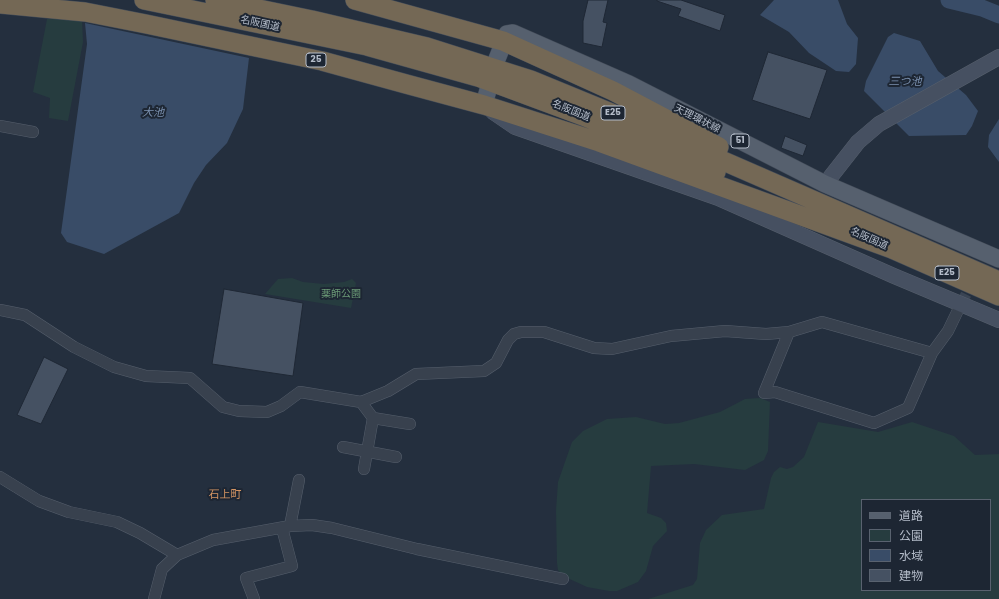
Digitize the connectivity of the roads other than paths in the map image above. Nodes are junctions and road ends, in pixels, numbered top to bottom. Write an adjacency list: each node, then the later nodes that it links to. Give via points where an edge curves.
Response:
1 (144, 0): 12 (highway, 名阪国道 / E25, via 367,46 478,77 639,139)
2 (215, 0): 14 (highway, 名阪国道 / E25, via 427,47 531,80 643,126)
3 (355, 0): 5 (highway)
4 (0, 4): 8 (highway, 25, via 85,12 154,25)
5 (503, 41): 7 (main road); 11 (main road, 天理環状線 / 51, via 507,34 513,33 629,84); 14 (highway, E25, via 613,91 773,176 929,246)
6 (999, 57): 11 (street, via 879,124 858,142)
7 (497, 59)
8 (486, 98): 12 (highway, E25); 15 (street, via 515,127 718,198)
9 (0, 126): 10 (street)
10 (33, 132)
11 (825, 184): 13 (main road, 天理環状線 / 51)
12 (895, 250): 14 (highway, 名阪国道 / E25)
13 (999, 259)
14 (997, 285)
15 (961, 304): 17 (street); 19 (street, via 948,331)
16 (0, 310): 20 (street, via 25,314 74,347 114,367 146,376 190,378 223,406 239,412 267,412 281,406 300,392)
17 (999, 320)
18 (790, 332): 19 (street, via 822,322); 19 (street, via 764,393 775,392 874,422 908,408); 20 (street, via 766,334 725,331 671,336 612,348 594,348 544,332 521,332 508,340 496,363 484,371 416,374 388,391)
19 (932, 353)
20 (360, 402): 21 (street)
21 (373, 418): 22 (street); 24 (street)
22 (410, 424)
23 (343, 448): 24 (street)
24 (367, 452): 25 (street); 26 (street)
25 (396, 457)
26 (364, 469)
27 (0, 477): 30 (street, via 39,501 69,512 117,522)
28 (299, 480): 29 (street)
29 (286, 527): 30 (street, via 213,540); 31 (street, via 312,525 332,528 417,549); 33 (street, via 292,566 246,578)
30 (177, 555): 32 (street, via 162,569)
31 (563, 579)
32 (154, 599)
33 (254, 599)

